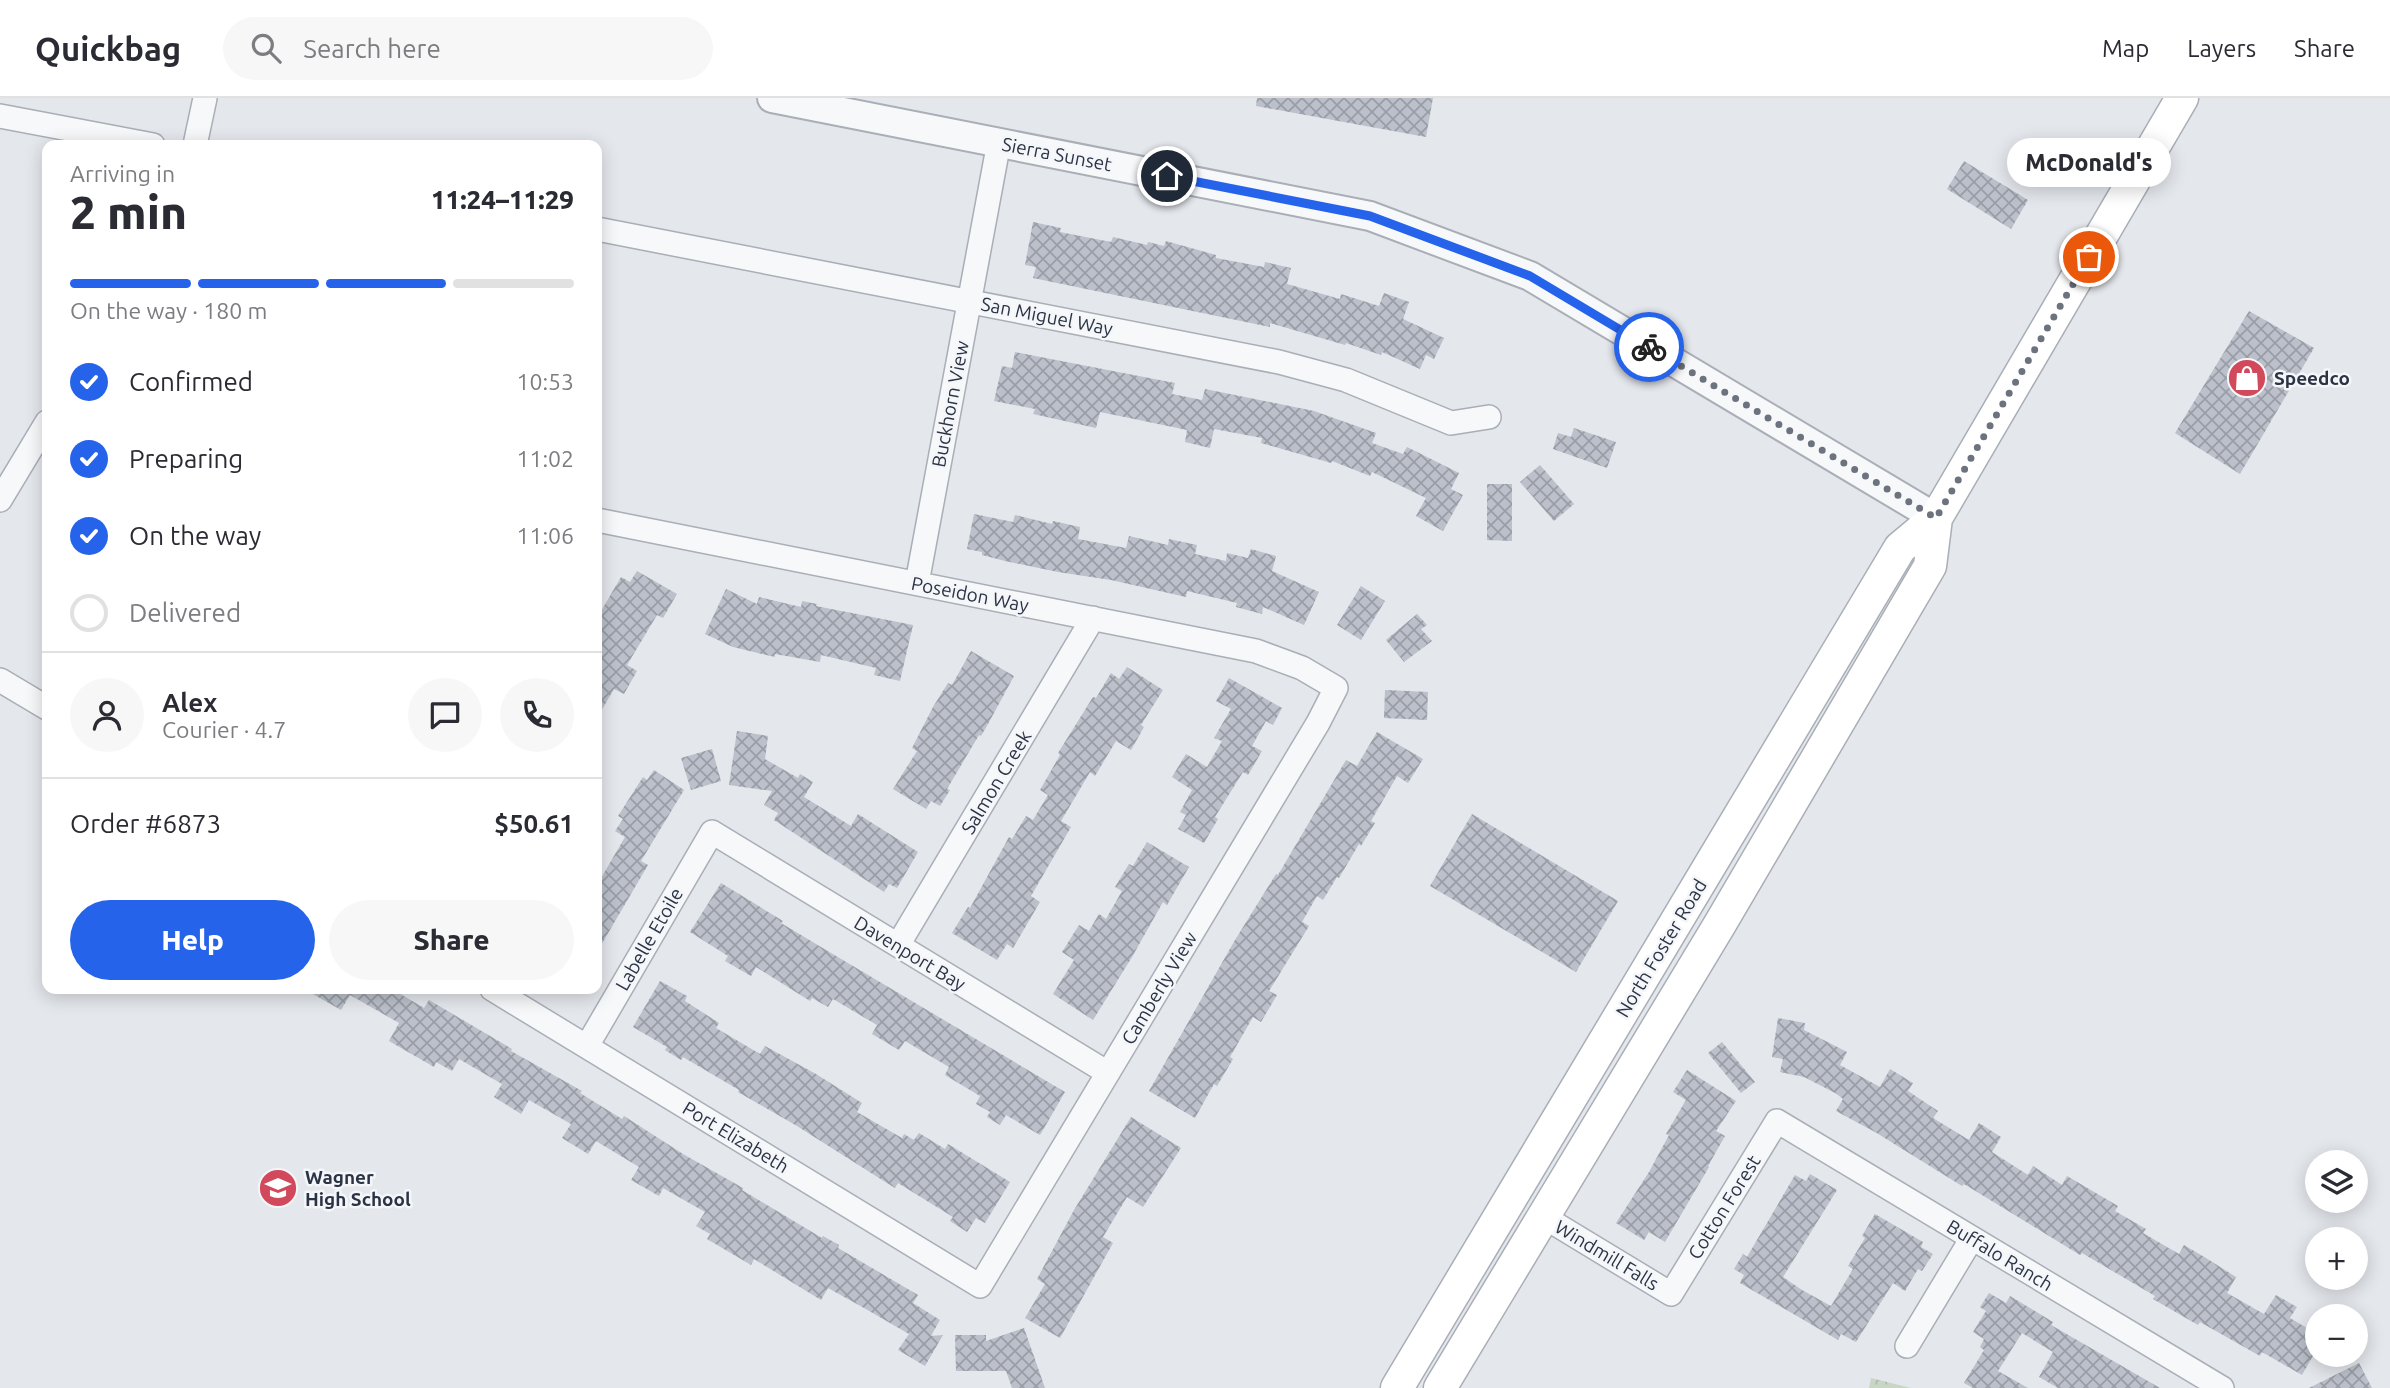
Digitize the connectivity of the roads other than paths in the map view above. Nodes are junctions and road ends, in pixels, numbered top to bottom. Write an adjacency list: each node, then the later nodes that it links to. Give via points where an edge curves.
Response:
1 (205, 98): 6 (street)
2 (772, 98): 7 (street, Sierra Sunset)
3 (2182, 98): 13 (main road, North Foster Road)
4 (0, 116): 5 (street)
5 (127, 140)
6 (196, 140)
7 (999, 142): 9 (street, Buckhorn View); 13 (street, Sierra Sunset, via 1370,216 1530,276)
8 (602, 230): 9 (street, San Miguel Way)
9 (970, 301): 10 (street, San Miguel Way, via 1279,362 1346,380 1451,423); 15 (street, Buckhorn View)
10 (1489, 417)
11 (42, 430): 12 (street)
12 (0, 500)
13 (1936, 518): 26 (main road, North Foster Road, via 1930,566); 31 (main road, North Foster Road, via 1900,548)
14 (602, 527): 15 (street, Poseidon Way)
15 (917, 583): 16 (street, Poseidon Way)
16 (1093, 618): 18 (street, Poseidon Way, via 1256,651 1302,668); 21 (street, Salmon Creek)
17 (0, 680): 19 (street)
18 (1336, 688): 24 (street, Camberly View)
19 (42, 705)
20 (712, 832): 21 (street, Davenport Bay); 23 (street, Labelle Etoile)
21 (898, 945): 24 (street, Davenport Bay)
22 (500, 994): 23 (street, Port Elizabeth)
23 (587, 1046): 28 (street, Port Elizabeth)
24 (1108, 1073): 28 (street, Camberly View)
25 (1777, 1121): 27 (street, Buffalo Ranch); 29 (street, Cotton Forest)
26 (1544, 1217): 29 (street, Windmill Falls); 32 (main road, North Foster Road)
27 (1972, 1238): 30 (street); 33 (street, Buffalo Ranch)
28 (979, 1286)
29 (1671, 1294)
30 (1907, 1346)
31 (1397, 1388)
32 (1440, 1388)
33 (2222, 1388)

